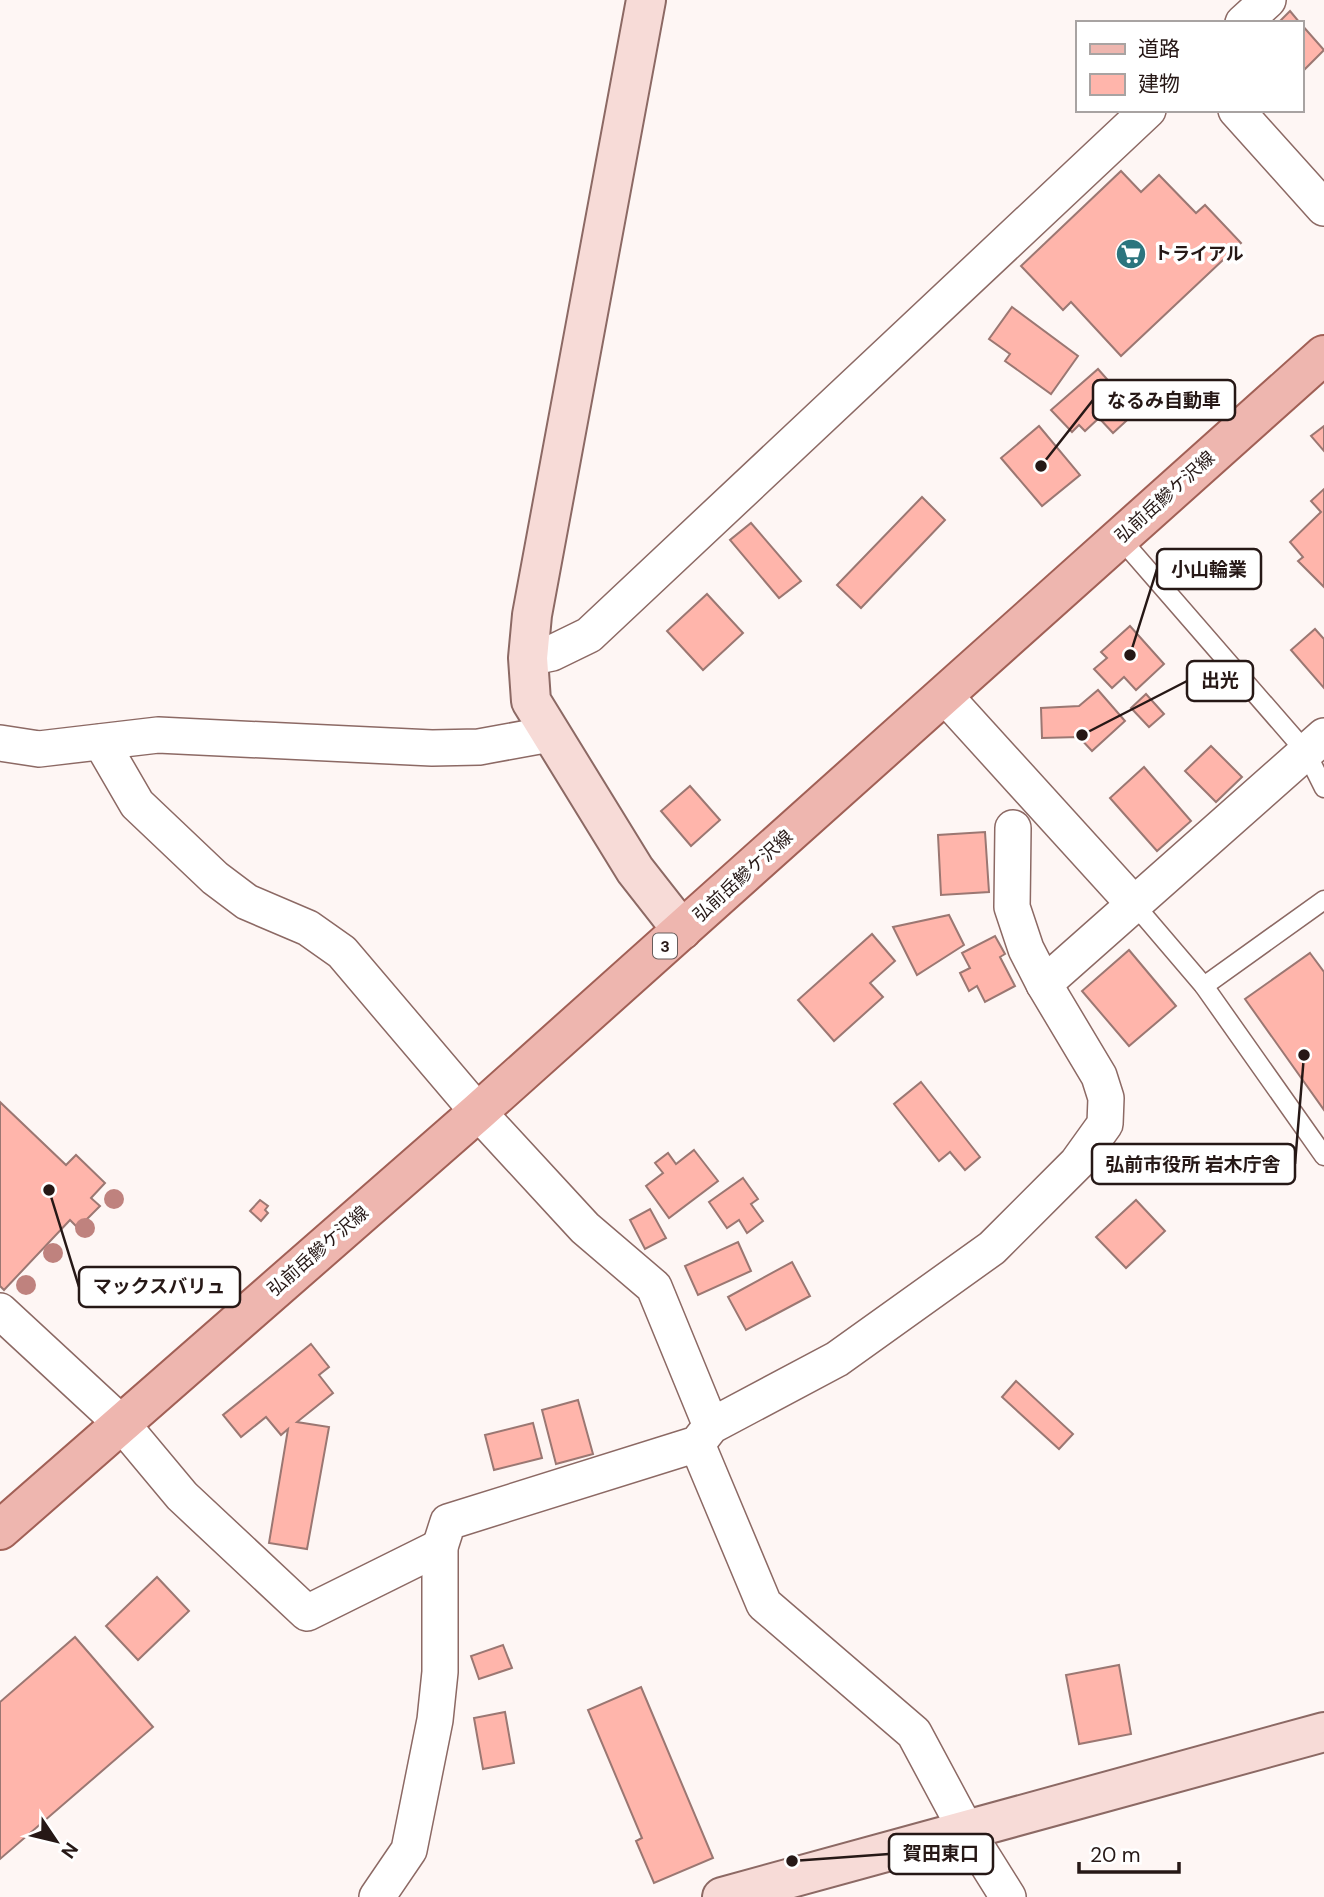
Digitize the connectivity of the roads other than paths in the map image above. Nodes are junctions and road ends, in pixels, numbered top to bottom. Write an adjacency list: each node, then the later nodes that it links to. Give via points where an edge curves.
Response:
1 (646, 0): 9 (street)
2 (1268, 0): 3 (street)
3 (1245, 21)
4 (1146, 112): 9 (street, via 589,635 552,653)
5 (1238, 112): 6 (street)
6 (1324, 208)
7 (1324, 355): 8 (main road, 弘前岳鰺ケ沢線 / 3)
8 (1120, 538): 10 (main road, 弘前岳鰺ケ沢線 / 3); 14 (lane)
9 (528, 658): 11 (street, via 531,701)
10 (944, 695): 18 (street); 19 (main road, 弘前岳鰺ケ沢線 / 3)
11 (550, 734): 12 (street, via 479,747 158,735); 19 (street, via 635,870)
12 (101, 742): 13 (street, via 39,749); 22 (street, via 137,804 247,902 308,928 342,952)
13 (0, 743)
14 (1315, 744): 15 (lane); 18 (street)
15 (1324, 788)
16 (1013, 828): 20 (street, via 1012,907)
17 (1324, 900): 21 (lane)
18 (1134, 904): 20 (street); 21 (lane)
19 (682, 930): 22 (main road, 弘前岳鰺ケ沢線 / 3)
20 (1044, 984): 26 (street, via 1099,1076 1106,1098 1105,1124 1092,1145 992,1248 837,1359)
21 (1204, 986): 23 (lane)
22 (478, 1112): 25 (main road, 弘前岳鰺ケ沢線 / 3); 26 (street, via 585,1228 654,1287)
23 (1324, 1156)
24 (0, 1311): 25 (street)
25 (121, 1423): 27 (main road, 弘前岳鰺ケ沢線 / 3); 28 (street, via 183,1496 307,1613)
26 (704, 1435): 28 (street, via 448,1522); 30 (street, via 764,1604 914,1732)
27 (0, 1530)
28 (440, 1546): 31 (street, via 440,1672 435,1720 409,1850)
29 (1324, 1732): 30 (street)
30 (966, 1830): 32 (street); 33 (street)
31 (377, 1897)
32 (722, 1897)
33 (1008, 1897)

